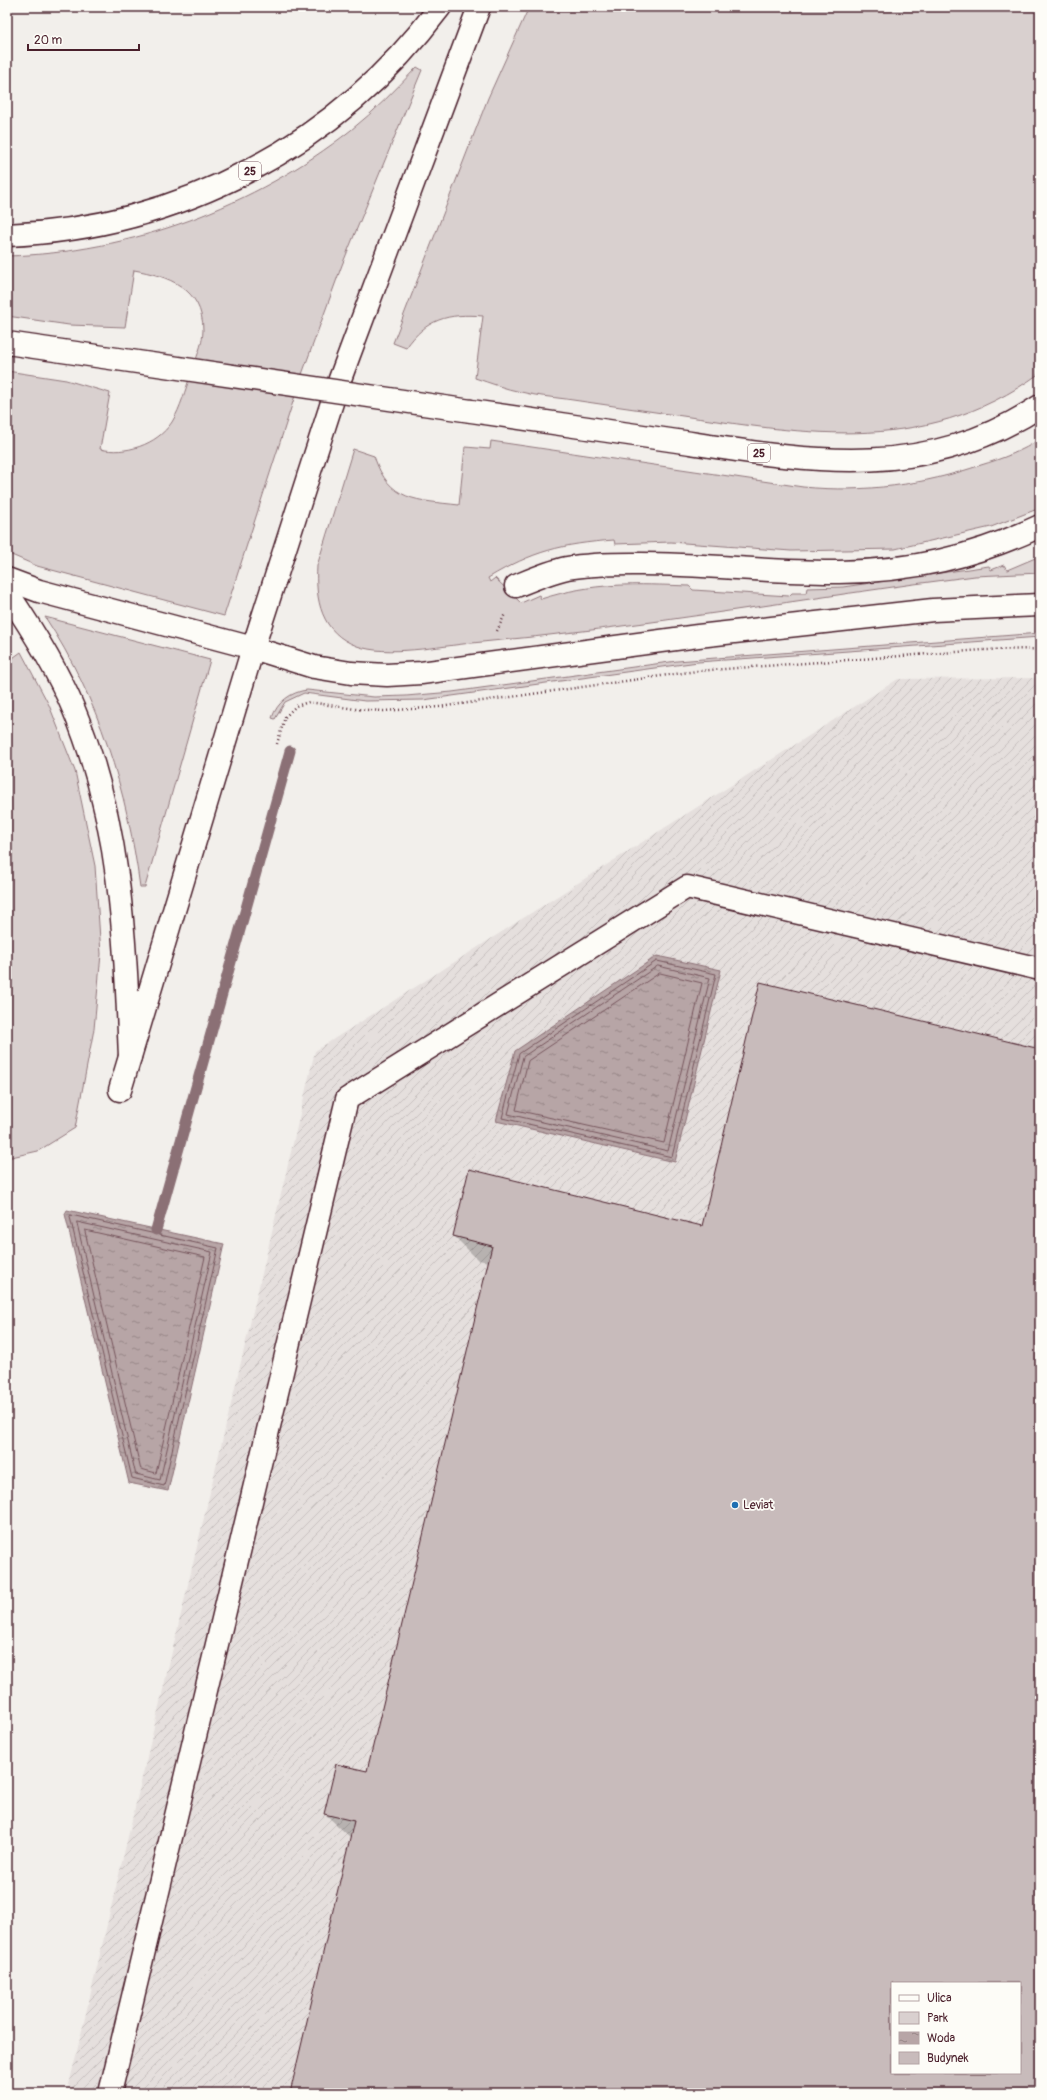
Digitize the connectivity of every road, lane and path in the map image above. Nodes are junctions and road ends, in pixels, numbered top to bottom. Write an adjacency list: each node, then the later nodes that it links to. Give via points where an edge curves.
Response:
1 (440, 7): 3 (street, 25, via 403,53 363,93 322,126 270,160 207,191 138,215 72,229)
2 (479, 7): 11 (street, via 337,387)
3 (7, 235)
4 (7, 343): 5 (street, 25, bridge, via 773,455 857,461 890,459 959,444 993,432)
5 (1040, 406)
6 (1040, 526): 8 (street, via 976,552 928,564 884,570 837,572 653,563 594,564 567,568)
7 (7, 579): 11 (street, via 40,591)
8 (516, 586): 13 (path)
9 (7, 592): 16 (street, via 58,677 74,710 98,778 115,855 121,898)
10 (1040, 605): 13 (street, via 925,611 698,636)
11 (253, 648): 13 (street, via 314,666 351,673 394,675); 16 (street)
12 (1040, 649): 14 (path, via 983,650 697,671 439,707 384,711 309,702 296,706 284,717)
13 (483, 664)
14 (277, 744)
15 (1040, 969): 18 (street, via 687,887 347,1099)
16 (130, 1057): 17 (street)
17 (120, 1090)
18 (110, 2093)

